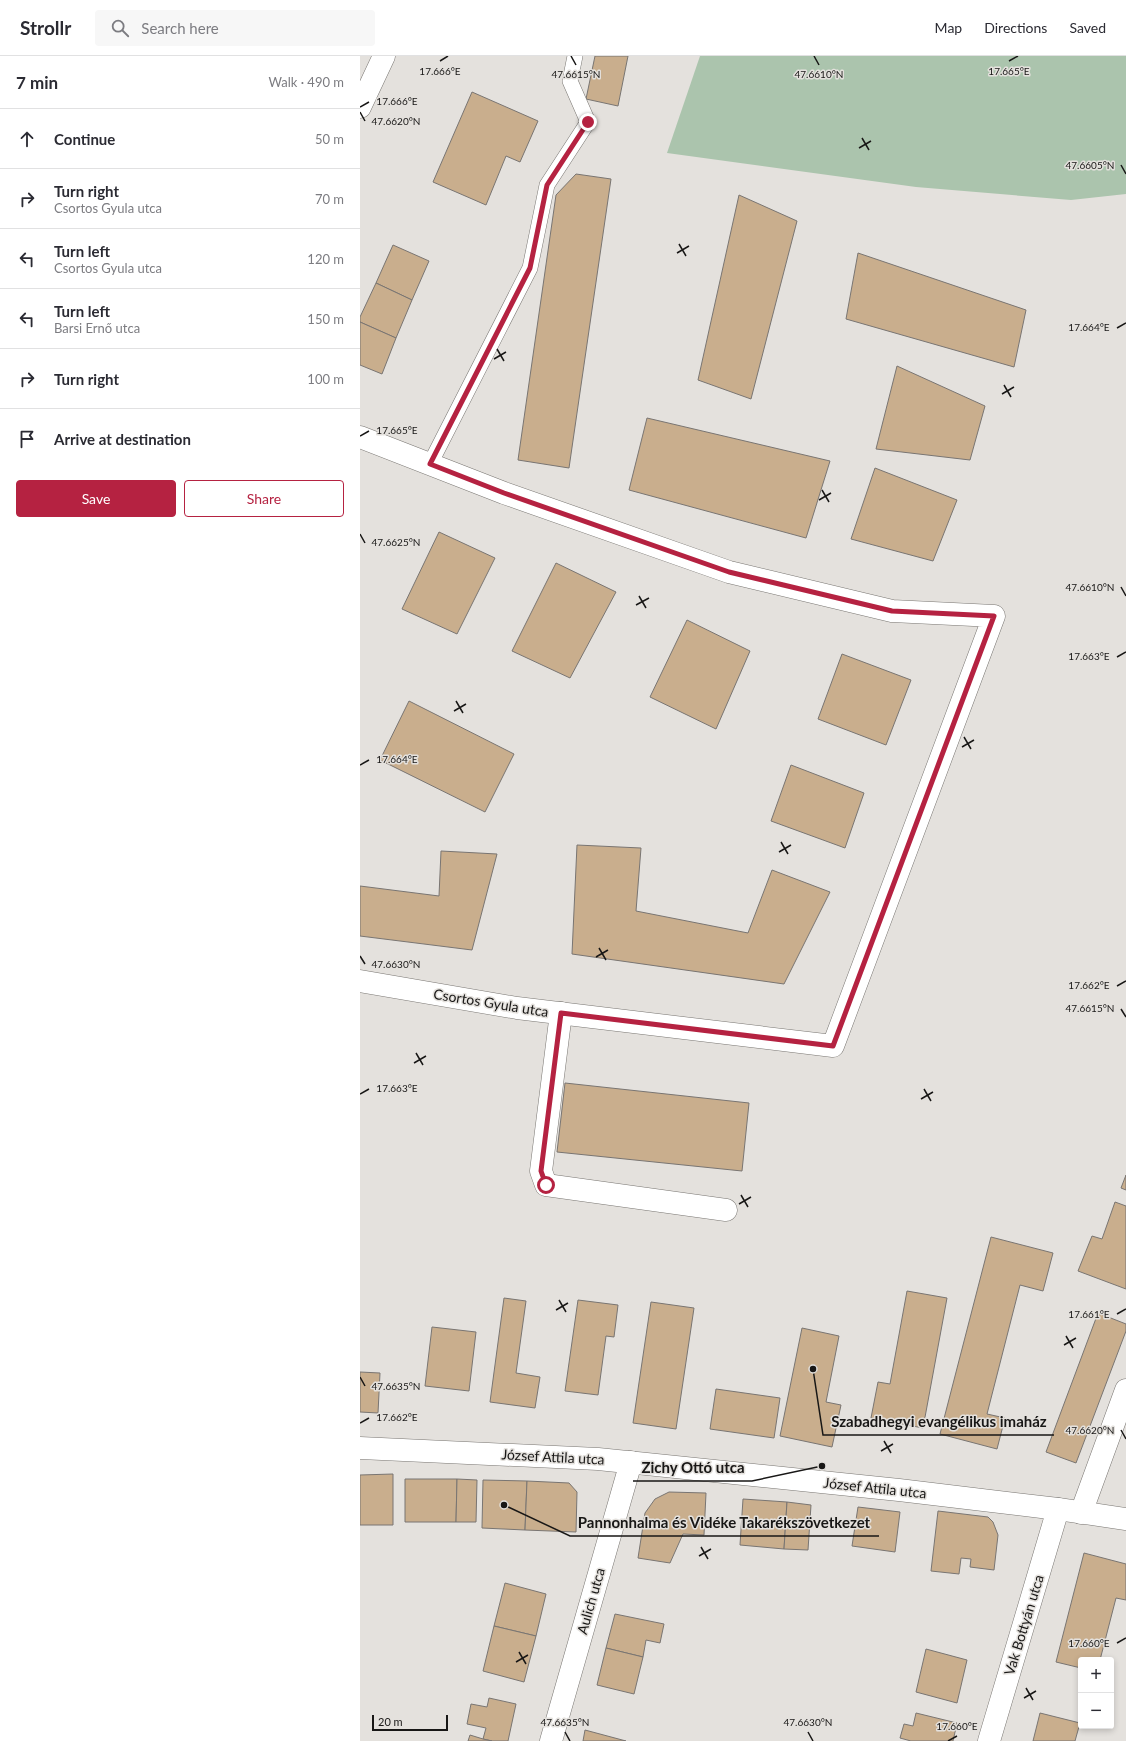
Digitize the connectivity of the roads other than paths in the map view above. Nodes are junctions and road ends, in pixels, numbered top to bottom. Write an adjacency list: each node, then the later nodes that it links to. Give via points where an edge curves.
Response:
1 (384, 56): 3 (street)
2 (575, 56): 5 (lane, via 570,81 588,122 547,185 530,268)
3 (360, 107)
4 (360, 437): 5 (street)
5 (430, 464): 7 (street, Csortos Gyula utca, via 504,493 729,572 892,611 994,616 833,1046)
6 (360, 981): 7 (street, Csortos Gyula utca)
7 (561, 1013): 8 (street, via 541,1171 546,1185)
8 (726, 1210)
9 (1126, 1390): 13 (street)
10 (360, 1448): 11 (street, József Attila utca)
11 (631, 1462): 12 (street, József Attila utca); 15 (street, Aulich utca)
12 (1058, 1509): 13 (street, József Attila utca); 16 (street, Vak Bottyán utca)
13 (1080, 1513): 14 (street, József Attila utca)
14 (1126, 1519)
15 (551, 1741)
16 (988, 1741)

